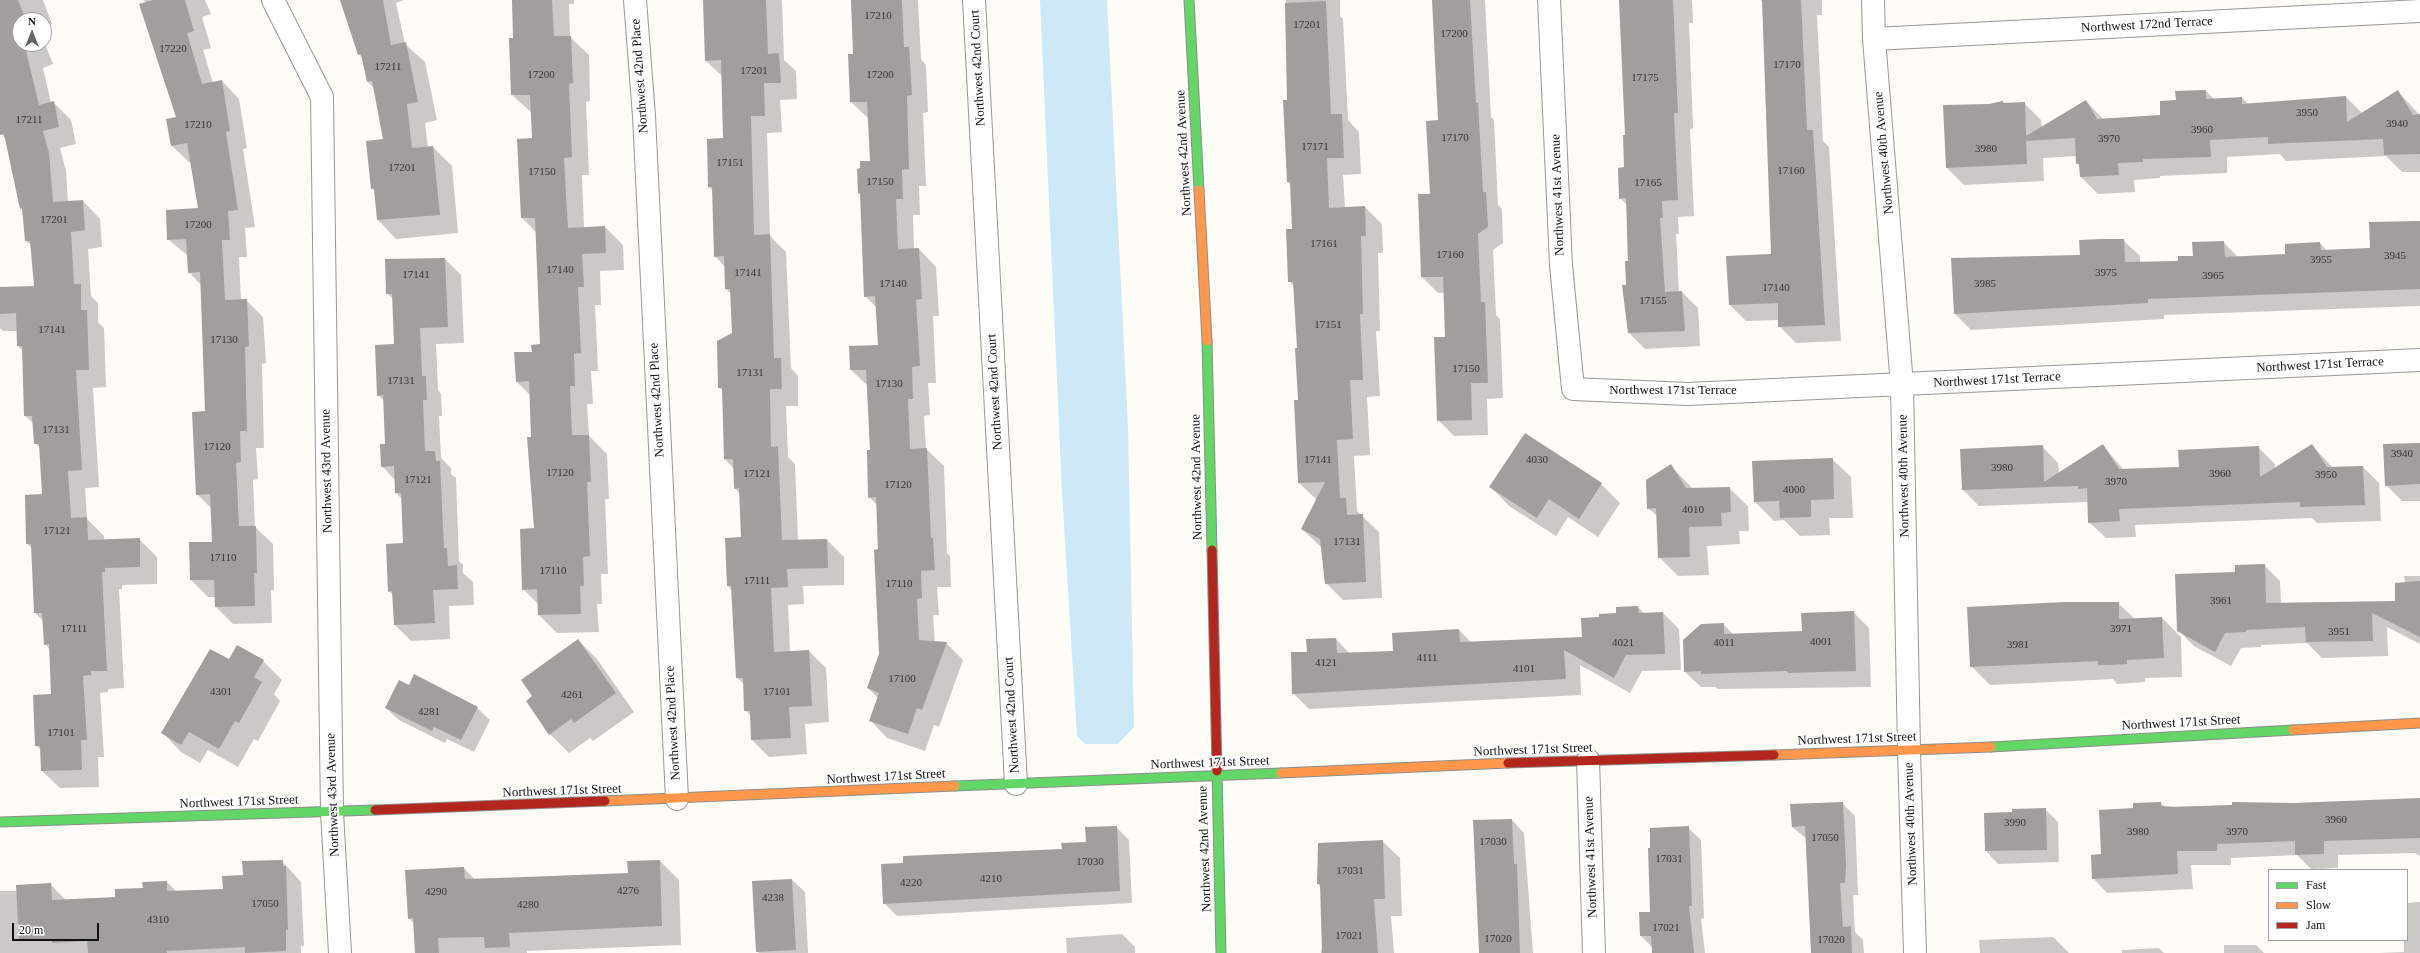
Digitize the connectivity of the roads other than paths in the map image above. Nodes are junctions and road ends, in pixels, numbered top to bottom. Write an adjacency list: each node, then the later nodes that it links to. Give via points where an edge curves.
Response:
1 (272, 0): 18 (street, Northwest 43rd Avenue, via 322,97)
2 (634, 0): 17 (street, Northwest 42nd Place, via 644,116)
3 (974, 0): 16 (street, Northwest 42nd Court)
4 (1189, 0): 15 (street, Northwest 42nd Avenue, via 1208,355)
5 (1549, 0): 11 (street, Northwest 41st Avenue, via 1561,265)
6 (1873, 0): 8 (street, Northwest 40th Avenue)
7 (2420, 11): 8 (street, Northwest 172nd Terrace)
8 (1874, 39): 10 (street, Northwest 40th Avenue)
9 (2420, 360): 10 (street, Northwest 171st Terrace)
10 (1902, 385): 11 (street, Northwest 171st Terrace, via 1688,394); 13 (street, Northwest 40th Avenue)
11 (1573, 389)
12 (2420, 724): 13 (street, Northwest 171st Street)
13 (1908, 751): 14 (street, Northwest 171st Street); 23 (street, Northwest 40th Avenue)
14 (1588, 760): 15 (street, Northwest 171st Street); 22 (street, Northwest 41st Avenue)
15 (1216, 776): 16 (street, Northwest 171st Street); 21 (street, Northwest 42nd Avenue)
16 (1016, 784): 17 (street, Northwest 171st Street)
17 (677, 800): 18 (street, Northwest 171st Street)
18 (332, 812): 19 (street, Northwest 171st Street); 20 (street, Northwest 43rd Avenue)
19 (0, 822)
20 (340, 953)
21 (1221, 953)
22 (1594, 953)
23 (1915, 953)

